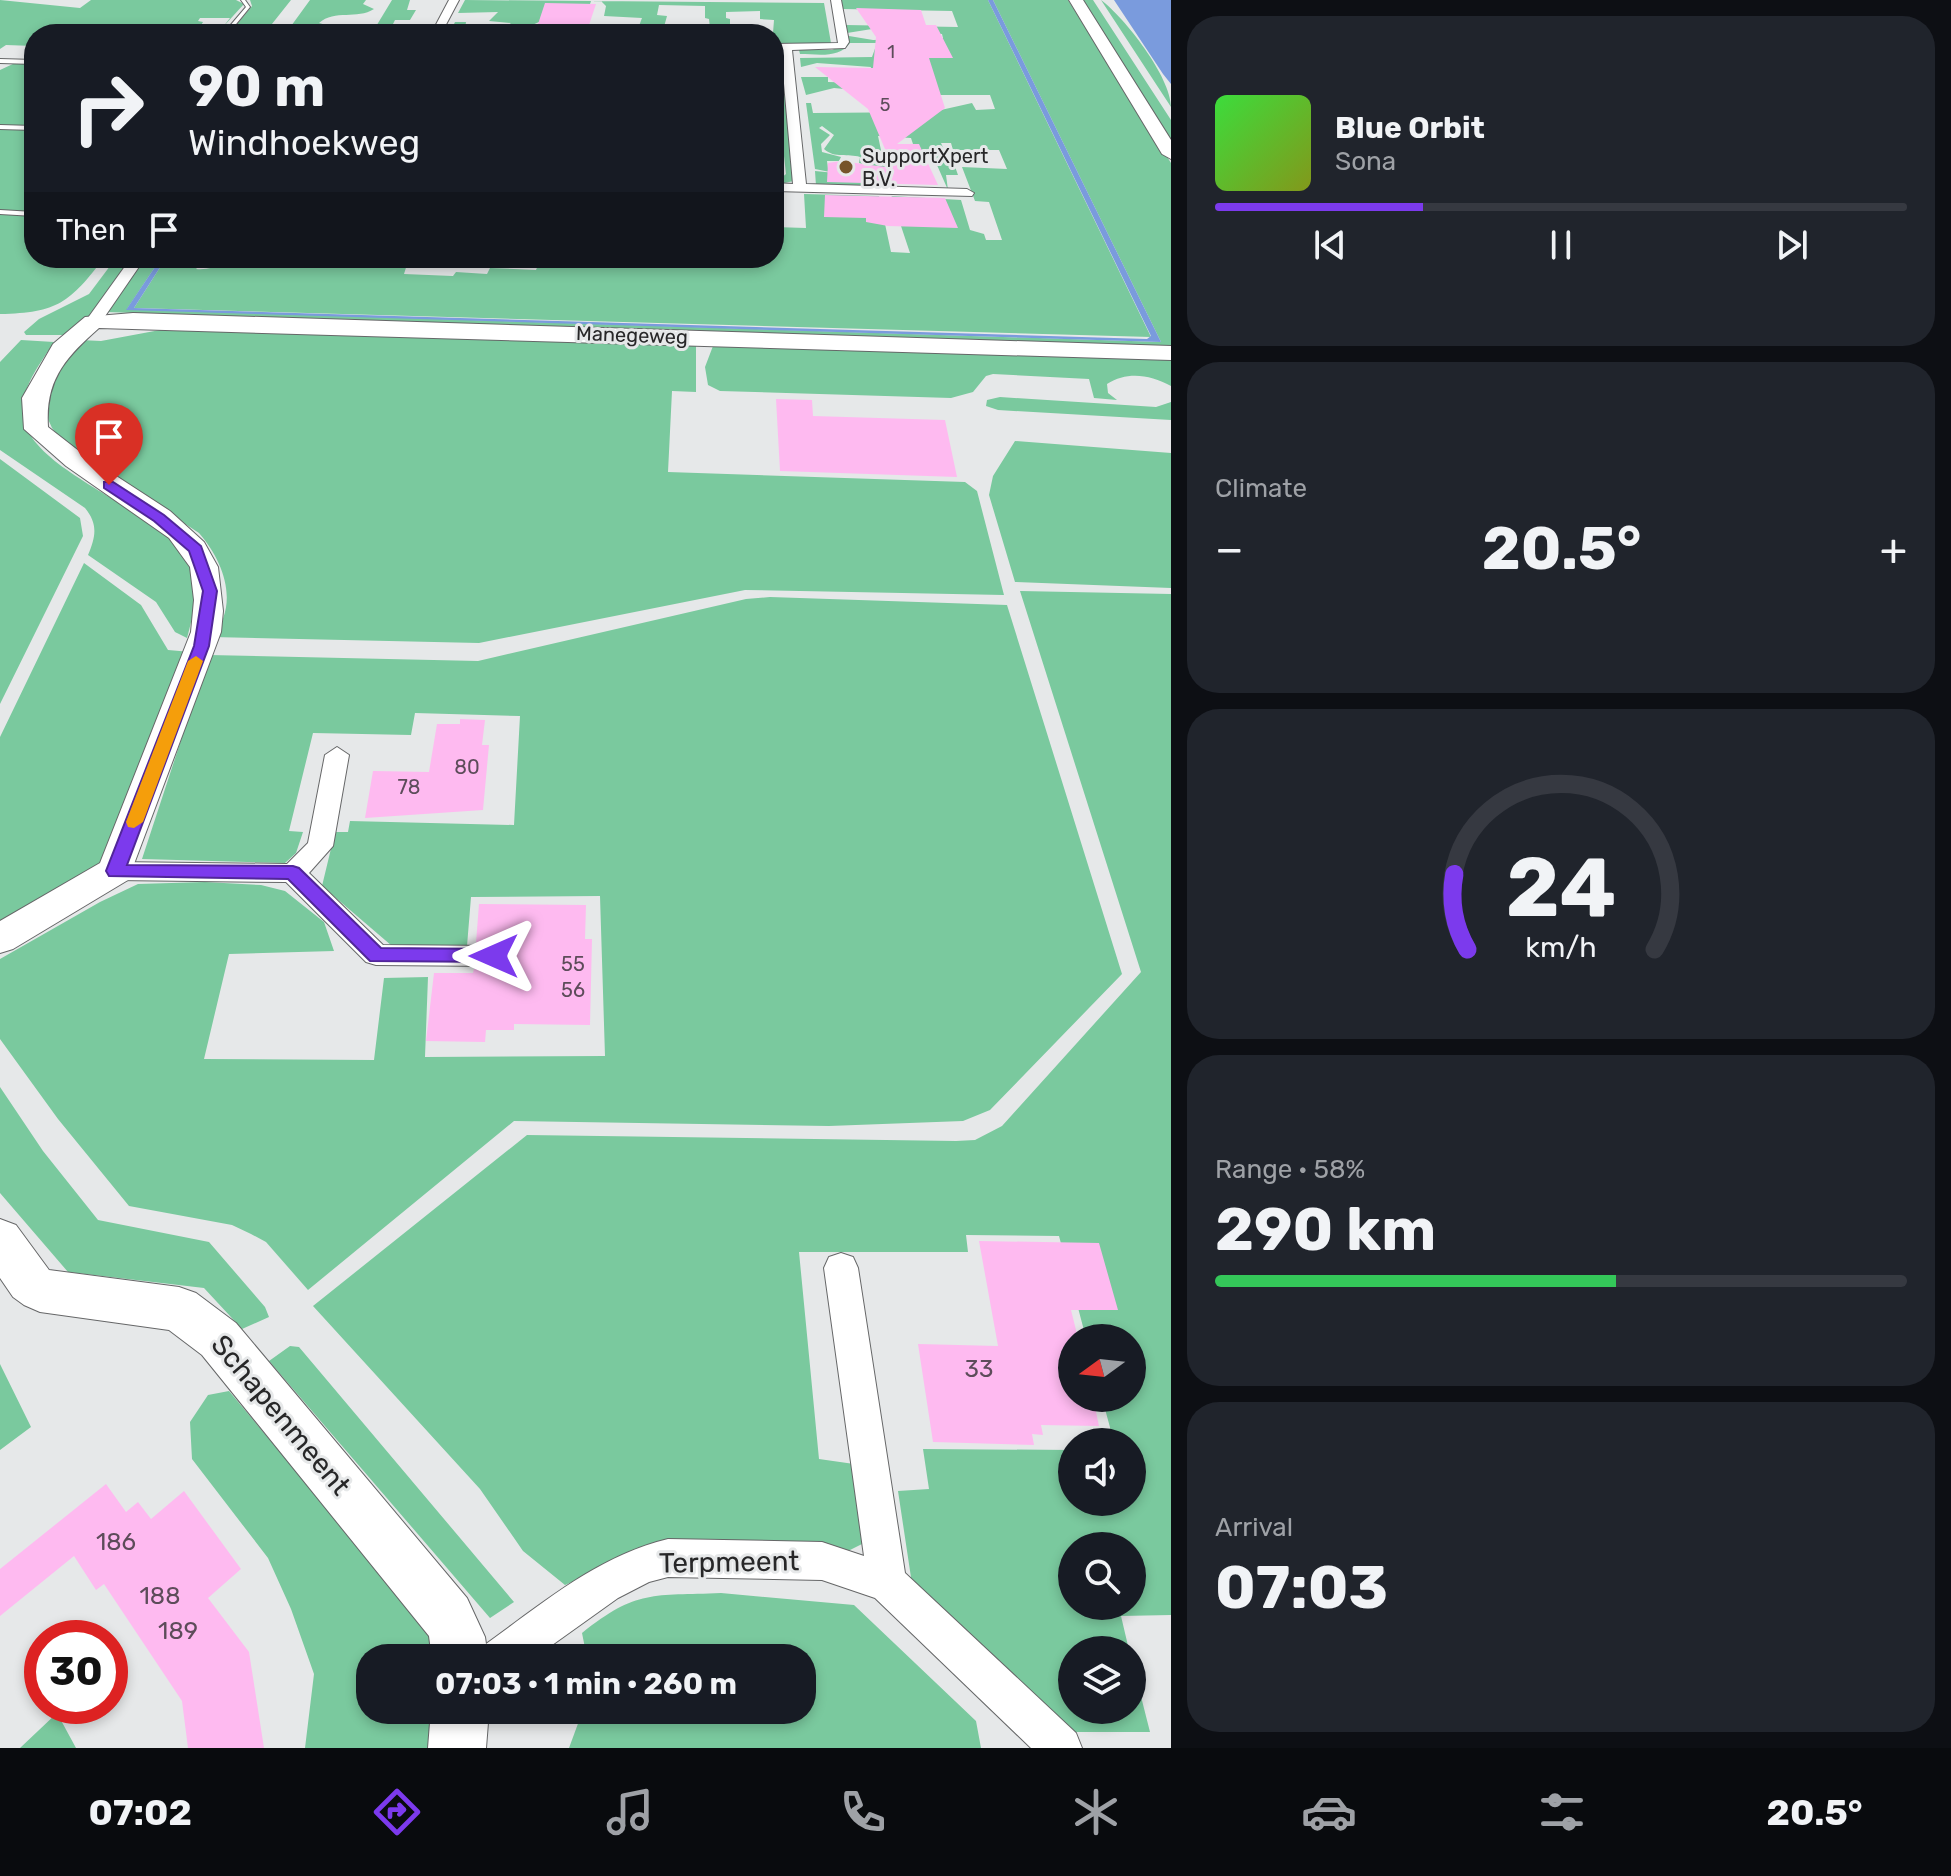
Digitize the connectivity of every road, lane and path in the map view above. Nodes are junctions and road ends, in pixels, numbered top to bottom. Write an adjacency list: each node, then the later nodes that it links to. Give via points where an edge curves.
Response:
1 (243, 0): 5 (lane, via 248,7)
2 (454, 0): 6 (street)
3 (836, 0): 7 (street, via 841,46)
4 (1076, 0): 13 (street)
5 (234, 24)
6 (441, 24)
7 (784, 48)
8 (0, 61): 9 (lane)
9 (24, 62)
10 (784, 76): 15 (street)
11 (0, 127): 12 (lane)
12 (24, 128)
13 (1171, 154)
14 (784, 187): 15 (street)
15 (800, 188): 16 (street)
16 (967, 193)
17 (0, 212): 18 (lane)
18 (24, 213)
19 (131, 268): 20 (street)
20 (93, 322): 21 (street, Manegeweg); 23 (street, via 61,349 34,398 36,429 58,452 159,518 196,549 210,591 201,646)
21 (1171, 353)
22 (337, 755): 24 (street, via 320,846)
23 (115, 871): 24 (street); 25 (street)
24 (293, 873): 26 (street, via 376,955)
25 (0, 939)
26 (494, 956)
27 (0, 1239): 30 (street, Schapenmeent, via 40,1290 179,1309 219,1339 448,1617)
28 (841, 1268): 29 (street)
29 (887, 1583): 31 (street, Terpmeent, via 822,1561 658,1559 622,1573); 34 (street, Terpmeent)
30 (458, 1644)
31 (520, 1644)
32 (459, 1724): 33 (street)
33 (457, 1748)
34 (1061, 1748)

